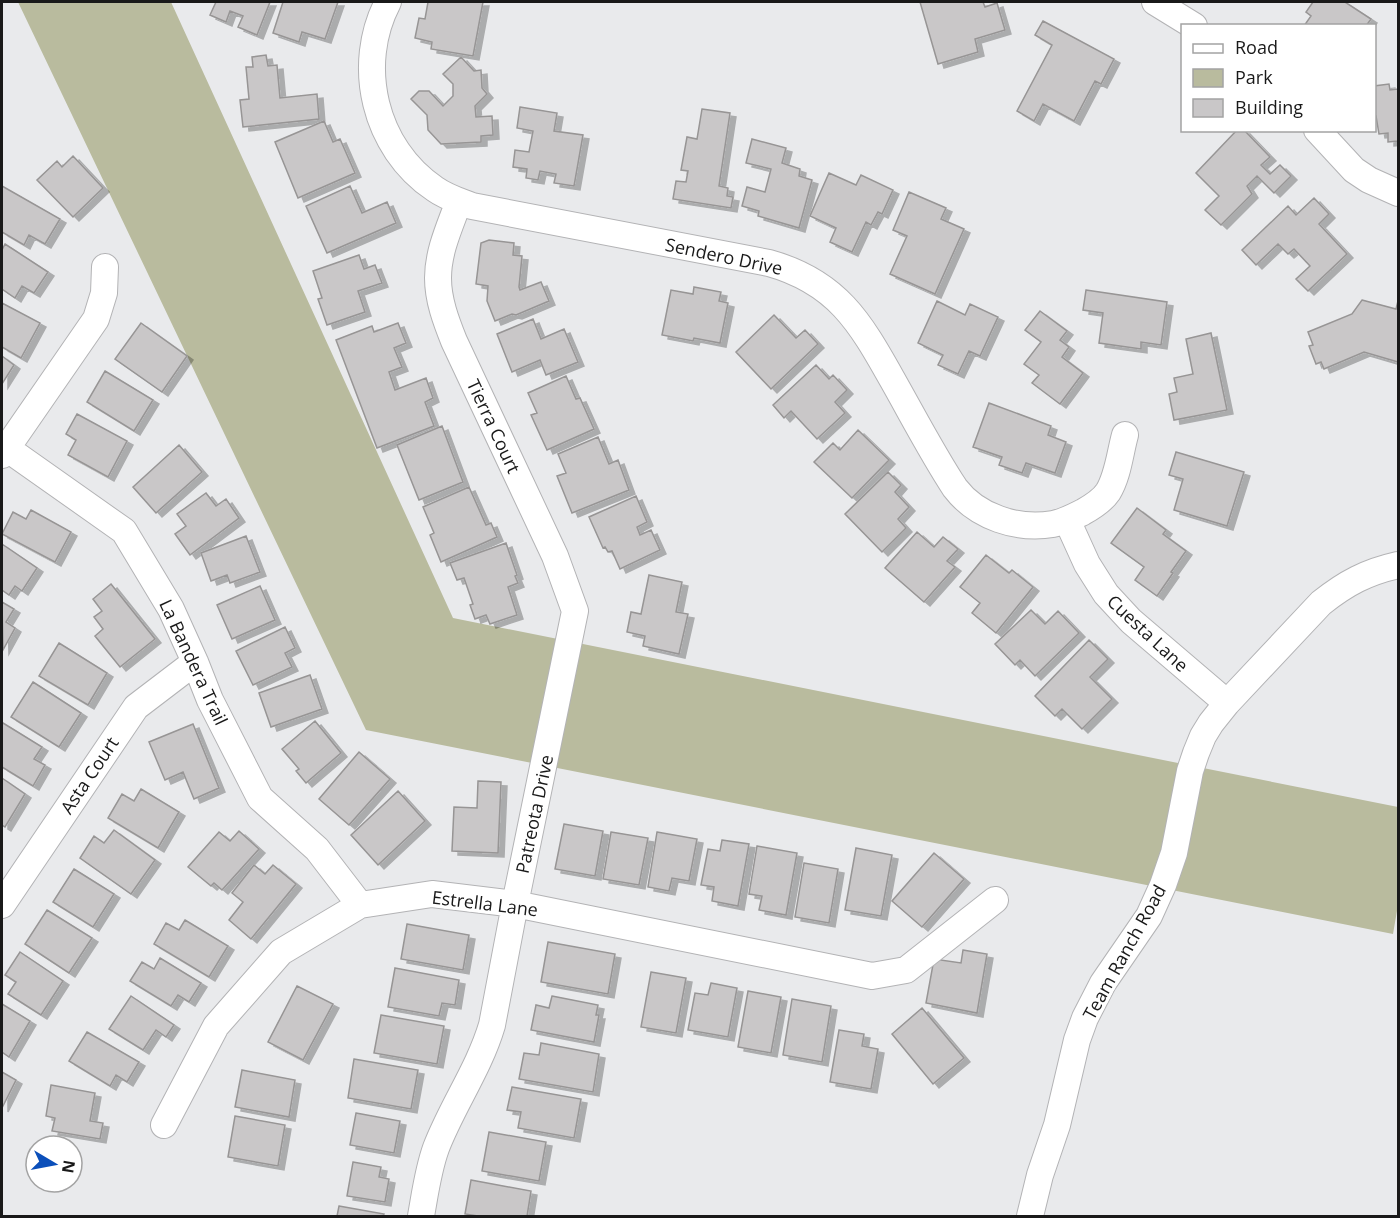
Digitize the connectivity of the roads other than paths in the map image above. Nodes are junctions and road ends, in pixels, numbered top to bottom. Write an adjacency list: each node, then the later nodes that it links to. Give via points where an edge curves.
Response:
1 (388, 2): 6 (street, Sendero Drive, via 376,28 371,66 379,115 396,149 414,171 434,189)
2 (1155, 2): 3 (street)
3 (1191, 24)
4 (1319, 132): 5 (street, via 1354,170)
5 (1398, 193)
6 (459, 201): 10 (street, Sendero Drive, via 769,263 812,280 835,297 862,328 962,497 983,513 1007,522 1037,525); 12 (street, Tierra Court, via 439,263 442,307 454,341 555,556 575,611)
7 (105, 267): 9 (street, via 104,293 96,319)
8 (1125, 435): 10 (street, Sendero Drive, via 1108,492)
9 (3, 450): 13 (street, La Bandera Trail, via 124,531 171,609)
10 (1067, 520): 14 (street, Cuesta Lane, via 1106,594 1131,621)
11 (1398, 565): 14 (street, Team Ranch Road, via 1357,579 1321,603)
12 (568, 648): 16 (street, Patreota Drive)
13 (195, 662): 17 (street, Asta Court, via 136,706); 18 (street, La Bandera Trail, via 260,798 317,849)
14 (1227, 703): 21 (street, Team Ranch Road, via 1211,723 1196,753 1163,885 1149,916 1103,983 1077,1040)
15 (995, 900): 16 (street, Estrella Lane, via 906,970 872,976)
16 (515, 904): 18 (street, Estrella Lane, via 432,894); 20 (street, Patreota Drive, via 488,1042 435,1149)
17 (2, 905)
18 (360, 905): 19 (street, Estrella Lane, via 281,952 216,1026)
19 (164, 1125)
20 (421, 1216)
21 (1030, 1216)

